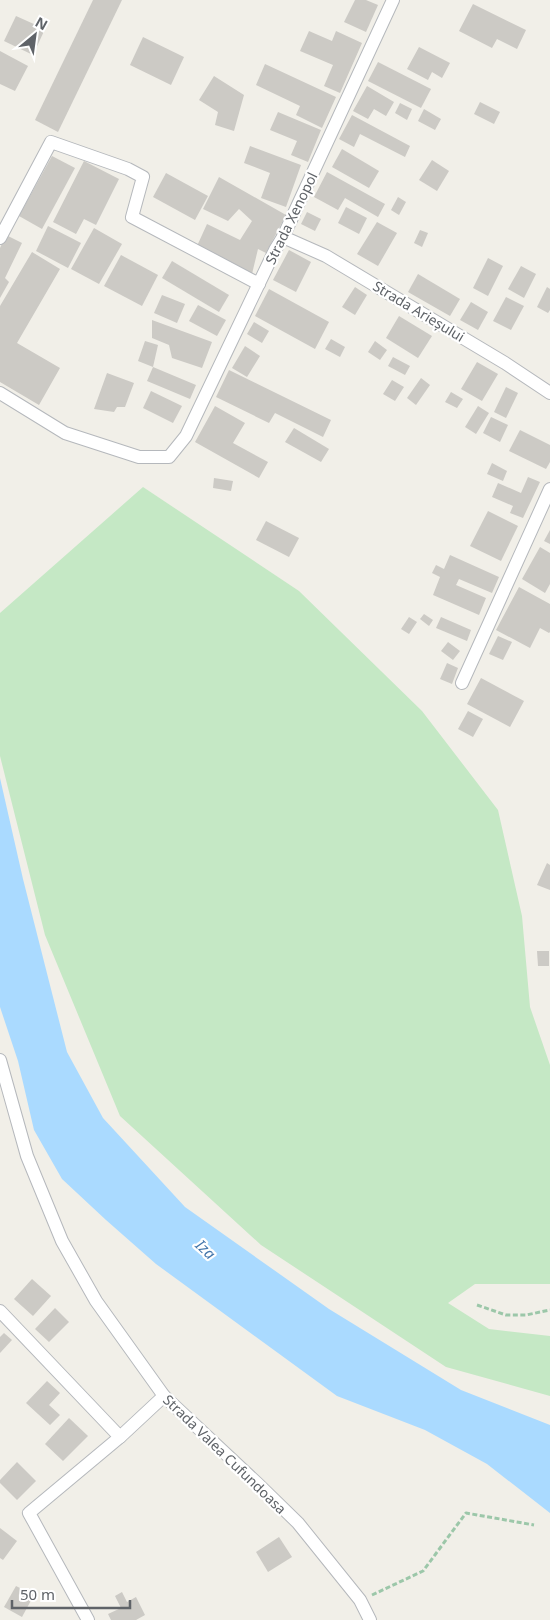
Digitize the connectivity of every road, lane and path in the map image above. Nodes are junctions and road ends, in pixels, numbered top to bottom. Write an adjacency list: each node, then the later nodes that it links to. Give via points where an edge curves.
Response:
1 (393, 0): 2 (street, Strada Xenopol)
2 (283, 237): 4 (street, Strada Xenopol); 6 (street, Strada Arieșului, via 326,256)
3 (0, 238): 4 (street, via 51,142 143,177 132,217)
4 (259, 284): 5 (street, Strada Xenopol, via 186,436 169,457 139,457 64,433)
5 (0, 393)
6 (550, 393)
7 (550, 489): 8 (street)
8 (462, 683)
9 (0, 1060): 13 (street, Strada Valea Cufundoasa, via 27,1156 62,1241 96,1301)
10 (477, 1305): 11 (path, via 506,1315)
11 (550, 1310)
12 (0, 1311): 14 (street)
13 (164, 1396): 14 (street); 16 (street, Strada Valea Cufundoasa, via 298,1523)
14 (120, 1437): 17 (street, via 29,1514)
15 (534, 1524): 16 (path, via 466,1512 423,1571)
16 (360, 1600): 18 (street, Strada Valea Cufundoasa)
17 (88, 1620)
18 (370, 1620)

